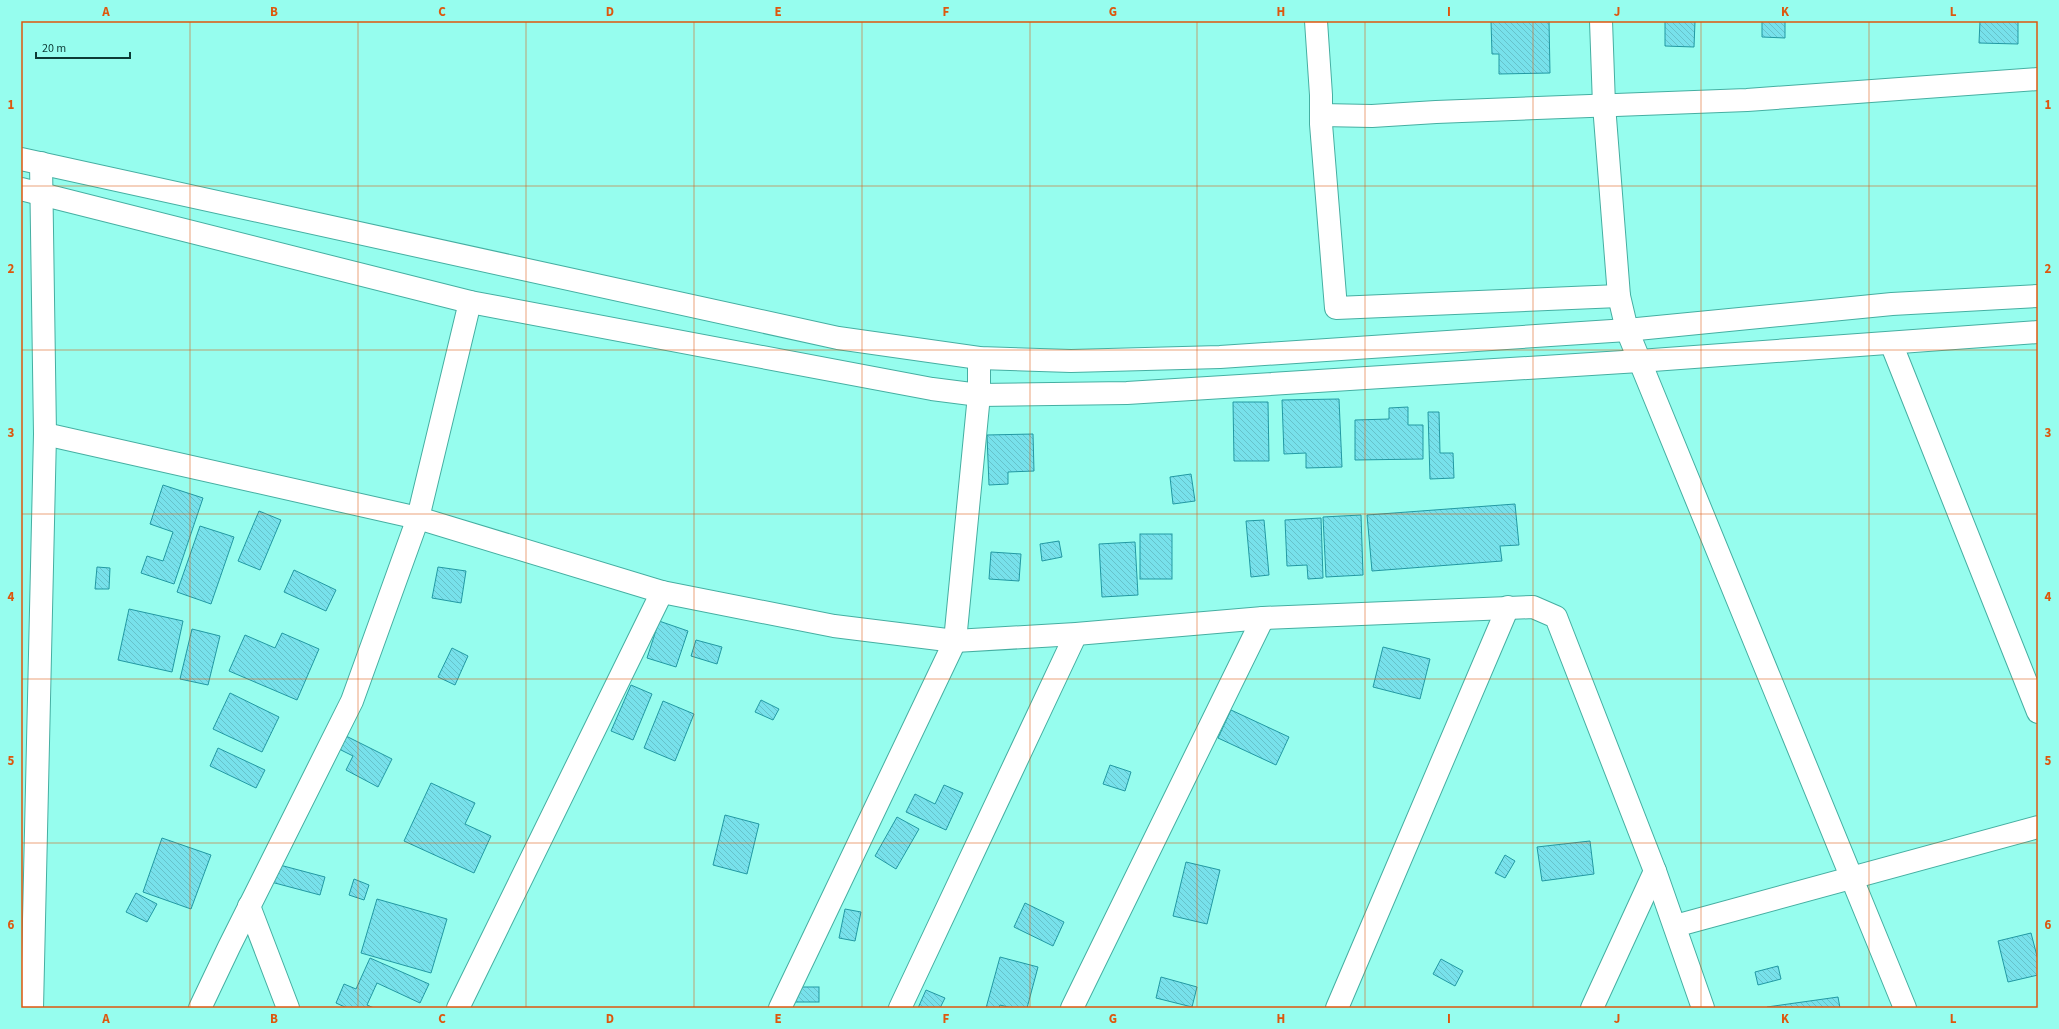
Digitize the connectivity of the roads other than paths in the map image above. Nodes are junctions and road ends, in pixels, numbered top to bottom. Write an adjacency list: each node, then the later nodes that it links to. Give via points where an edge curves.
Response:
1 (1316, 21): 5 (street)
2 (1601, 21): 4 (street)
3 (2038, 79): 4 (street, via 1747,100)
4 (1604, 105): 5 (street, via 1372,116); 8 (street)
5 (1320, 115): 8 (street, via 1336,308)
6 (31, 161): 7 (street); 14 (street, via 838,338)
7 (31, 191): 10 (street); 17 (street)
8 (1619, 296): 11 (street)
9 (2038, 296): 11 (street, via 1892,304)
10 (470, 302): 16 (street, via 932,389); 18 (street)
11 (1627, 330): 14 (street, via 1220,357 1070,361); 15 (street)
12 (2038, 332): 13 (street)
13 (1891, 343): 15 (street); 24 (street)
14 (979, 358): 16 (street)
15 (1639, 361): 16 (street, via 1127,392); 27 (street)
16 (979, 395): 23 (street)
17 (45, 434): 18 (street); 30 (street)
18 (418, 518): 19 (street); 28 (street, via 352,701)
19 (662, 592): 23 (street, via 834,626); 33 (street)
20 (1508, 607): 21 (street); 26 (street, via 1533,607 1556,617); 37 (street)
21 (1263, 618): 22 (street); 36 (street)
22 (1076, 634): 23 (street); 35 (street)
23 (955, 641): 34 (street)
24 (2038, 712)
25 (2038, 828): 27 (street)
26 (1656, 871): 29 (street); 38 (street)
27 (1853, 878): 29 (street); 40 (street)
28 (249, 906): 31 (street); 32 (street)
29 (1675, 926): 39 (street)
30 (32, 1008)
31 (200, 1008)
32 (288, 1008)
33 (458, 1008)
34 (780, 1008)
35 (900, 1008)
36 (1072, 1008)
37 (1337, 1008)
38 (1592, 1008)
39 (1703, 1008)
40 (1905, 1008)

